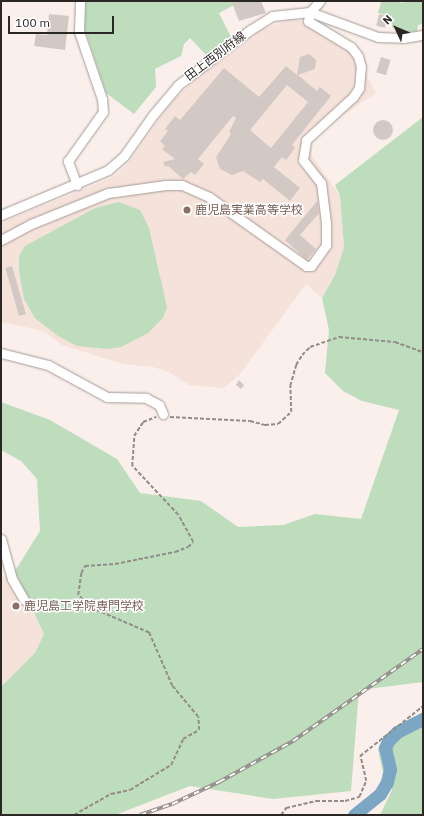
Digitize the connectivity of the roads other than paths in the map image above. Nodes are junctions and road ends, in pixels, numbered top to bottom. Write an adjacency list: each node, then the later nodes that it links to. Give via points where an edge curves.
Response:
1 (80, 1): 5 (street, via 78,32 102,99 103,112 68,161)
2 (320, 1): 3 (street)
3 (310, 12): 4 (street, 田上西別府線, via 378,37 403,38); 5 (street, 田上西別府線, via 282,14 261,22 195,70 165,99 124,156 108,170); 7 (street, via 308,21 351,47 358,56 361,67 359,88 353,97 306,140 303,160 321,183 326,223 326,245 311,266 306,266 209,197 182,185 108,193 31,224)
4 (423, 35)
5 (77, 185): 6 (street, 田上西別府線)
6 (1, 215)
7 (1, 240)
8 (1, 353): 9 (street, via 48,365 107,397 146,398 158,405)
9 (163, 414)
10 (1, 539): 11 (street, via 12,579)
11 (24, 600)

